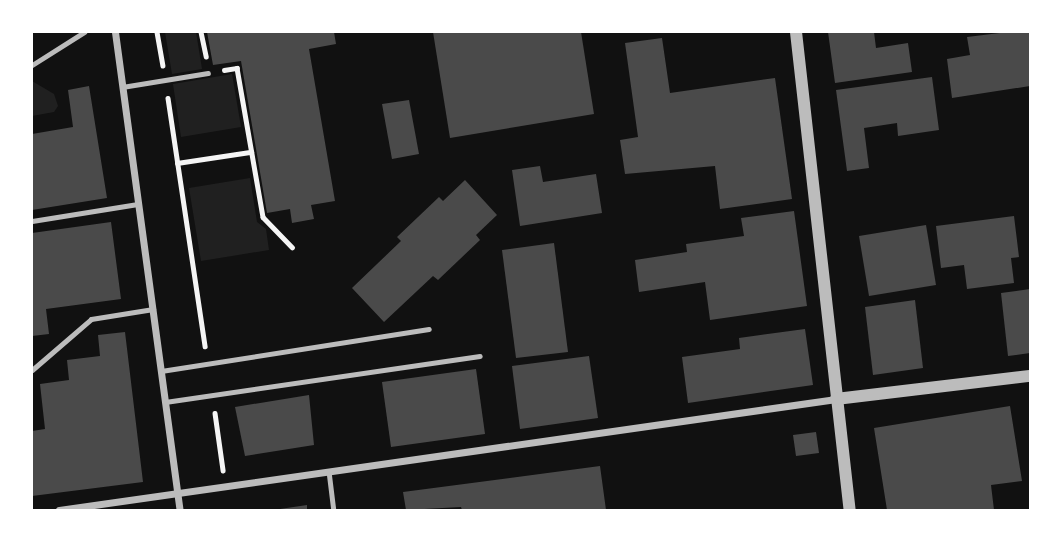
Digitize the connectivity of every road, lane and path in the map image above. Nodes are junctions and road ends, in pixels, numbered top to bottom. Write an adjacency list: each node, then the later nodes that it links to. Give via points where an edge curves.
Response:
1 (84, 32): 6 (lane)
2 (114, 32): 9 (street)
3 (158, 32): 8 (path)
4 (201, 32): 7 (path)
5 (796, 32): 23 (street)
6 (32, 65)
7 (208, 73): 8 (lane); 10 (path, via 237,68)
8 (165, 80): 9 (lane); 11 (path)
9 (122, 87): 12 (street)
10 (251, 152): 11 (path); 14 (path, via 263,217)
11 (177, 163): 18 (path)
12 (138, 204): 13 (lane); 15 (street)
13 (32, 221)
14 (292, 247)
15 (153, 309): 19 (lane, via 91,319); 20 (street)
16 (429, 329): 18 (lane)
17 (480, 356): 22 (lane)
18 (208, 365): 20 (lane)
19 (32, 370)
20 (161, 371): 24 (street)
21 (1031, 376): 23 (street)
22 (212, 396): 24 (lane); 26 (path)
23 (836, 399): 25 (street); 31 (street)
24 (165, 402): 27 (street)
25 (329, 475): 27 (street); 30 (lane)
26 (224, 476)
27 (178, 495): 28 (street); 29 (street)
28 (59, 510)
29 (180, 510)
30 (333, 510)
31 (850, 510)

